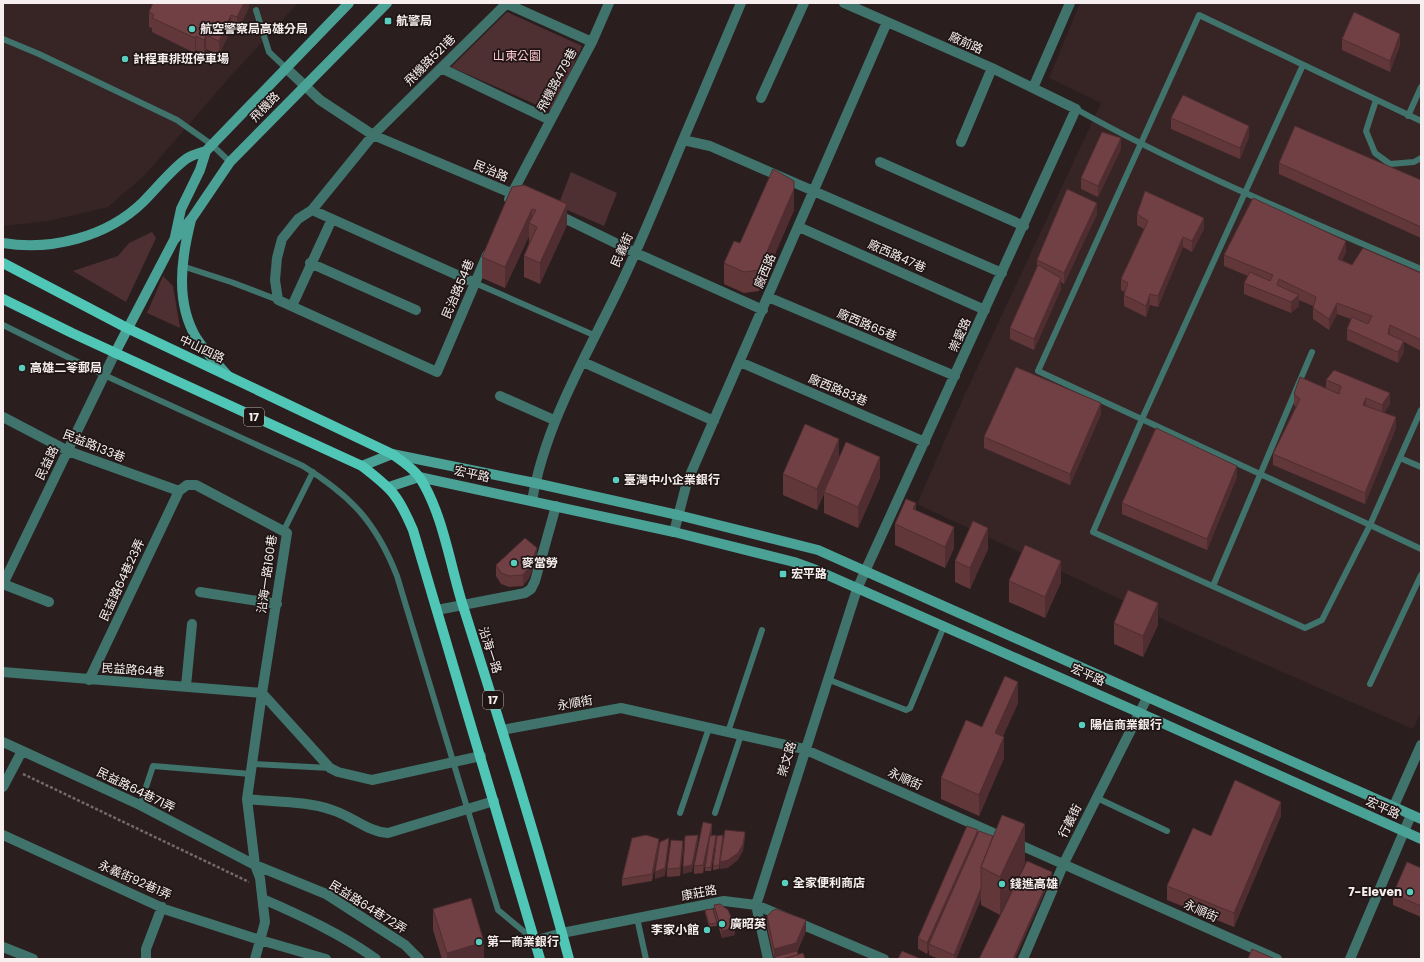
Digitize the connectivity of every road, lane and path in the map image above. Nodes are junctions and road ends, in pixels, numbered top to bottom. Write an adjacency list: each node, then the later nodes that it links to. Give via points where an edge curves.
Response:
1 (350, 3): 16 (street, 飛機路)
2 (387, 3): 17 (street, 飛機路)
3 (505, 3): 12 (street, 飛機路479巷); 14 (street, 飛機路521巷)
4 (609, 3): 12 (street)
5 (740, 3): 27 (street, 民義街)
6 (804, 3): 20 (street)
7 (844, 3): 10 (street, 廠前路)
8 (1070, 3): 19 (street)
9 (256, 10): 16 (lane, via 269,52)
10 (886, 22): 15 (street, 廠前路); 34 (street, 廠西路)
11 (4, 38): 30 (lane, via 177,120)
12 (592, 42): 24 (street, 飛機路479巷)
13 (1303, 65): 21 (lane); 29 (lane, via 1199,15); 36 (lane)
14 (441, 68): 24 (street); 26 (street, 飛機路521巷)
15 (992, 68): 19 (street, 廠前路); 28 (street)
16 (287, 69): 17 (street, 民治路); 30 (street, 飛機路)
17 (305, 85): 26 (street, 民治路, via 320,100); 32 (street, 飛機路)
18 (1421, 86): 23 (lane)
19 (1033, 88): 22 (street, 廠前路)
20 (761, 98)
21 (1376, 100): 23 (lane); 31 (lane, via 1366,130 1376,153 1390,164 1414,162)
22 (1076, 109): 29 (lane); 43 (street, 崇愛路)
23 (1408, 116): 25 (lane)
24 (550, 120): 35 (street, 飛機路479巷)
25 (1421, 122)
26 (373, 135): 35 (street, 民治路); 39 (street)
27 (683, 140): 34 (street, via 710,146); 48 (street, 民義街)
28 (961, 142)
29 (1140, 143): 36 (lane); 75 (lane, via 1038,371)
30 (208, 147): 32 (lane); 45 (street, 飛機路, via 181,209); 46 (street, 飛機路, via 187,158 141,204 109,226 83,237 62,242 36,245)
31 (1421, 158)
32 (230, 162): 41 (street, 飛機路)
33 (880, 162): 43 (street)
34 (814, 191): 44 (street, 廠西路); 53 (street)
35 (512, 193): 37 (street, 民治路); 38 (street)
36 (1245, 193): 52 (lane); 75 (lane)
37 (526, 200)
38 (506, 207)
39 (312, 210): 42 (street); 57 (street, via 298,219 282,239 275,280)
40 (546, 210): 48 (street)
41 (192, 218): 45 (street, 飛機路); 51 (street)
42 (332, 219): 50 (street); 54 (street)
43 (1024, 226): 53 (street, 崇愛路)
44 (798, 227): 55 (street, 廠西路); 61 (street, 廠西路47巷)
45 (174, 240): 63 (street, 飛機路)
46 (3, 243)
47 (489, 248): 54 (street, 民治路54巷)
48 (636, 253): 60 (street); 64 (street, 民義街)
49 (3, 263): 63 (main road, 中山四路 / 17)
50 (310, 264): 58 (street); 59 (street)
51 (182, 266): 57 (lane); 70 (street, via 184,310 190,326 205,350)
52 (1421, 269)
53 (1002, 273): 61 (street, 崇愛路)
54 (475, 283): 58 (street, 民治路54巷, via 437,372); 64 (lane)
55 (768, 297): 60 (street, 廠西路); 71 (street, 廠西路65巷)
56 (3, 299): 66 (main road, 17)
57 (278, 300): 58 (street)
58 (292, 306)
59 (416, 310)
60 (763, 310): 68 (street, 廠西路)
61 (985, 310): 71 (street, 崇愛路)
62 (3, 326): 69 (lane)
63 (127, 328): 66 (street, 飛機路); 70 (main road, 中山四路 / 17)
64 (596, 336): 67 (street, 民義街)
65 (1312, 352): 85 (lane)
66 (115, 353): 69 (street, 民益路); 82 (main road, 17)
67 (583, 362): 76 (street, 民義街); 77 (street)
68 (740, 362): 77 (street, 廠西路); 78 (street, 廠西路83巷)
69 (104, 375): 79 (street, 民益路); 84 (lane)
70 (228, 376): 80 (main road, 中山四路 / 17)
71 (955, 376): 78 (street, 崇愛路)
72 (500, 396): 76 (street)
73 (1421, 410): 81 (lane)
74 (3, 417): 79 (street, 民益路133巷)
75 (1142, 419): 85 (lane); 100 (lane, via 1093,532)
76 (554, 420): 87 (street, 民義街)
77 (714, 421): 92 (street, 廠西路, via 687,482)
78 (925, 442): 97 (street, 崇愛路)
79 (68, 451): 89 (street, 民益路133巷); 99 (street, 民益路)
80 (392, 454): 82 (street); 86 (main road, 沿海一路 / 17); 87 (street, 宏平路)
81 (1400, 458): 83 (lane); 93 (lane)
82 (362, 466): 88 (main road, 17)
83 (1421, 467)
84 (313, 472): 94 (lane); 127 (lane, via 353,503 372,526 386,549 397,576)
85 (1261, 474): 93 (lane); 100 (lane)
86 (419, 476): 88 (street); 90 (street, 宏平路); 105 (main road, 沿海一路 / 17, via 431,500)
87 (535, 483): 90 (street, 民義街); 92 (street, 宏平路)
88 (389, 487): 106 (main road, 17, via 401,502 413,530)
89 (179, 491): 94 (street, 沿海一路160巷, via 187,485 196,485); 112 (street, 民益路64巷23弄)
90 (532, 500): 91 (street, 宏平路)
91 (556, 506): 95 (street, 宏平路); 105 (street, via 531,589 526,593)
92 (678, 515): 95 (street, 廠西路); 97 (street, 宏平路, via 799,544)
93 (1370, 525): 96 (lane); 100 (lane, via 1322,620 1305,628)
94 (284, 530): 104 (street, 沿海一路160巷, via 288,537)
95 (674, 532): 101 (street, 宏平路, via 794,562)
96 (1421, 549)
97 (864, 570): 101 (street, 崇文路); 116 (street, 宏平路)
98 (1421, 575): 113 (lane)
99 (3, 584): 103 (street)
100 (1213, 586)
101 (857, 588): 108 (street, 宏平路); 111 (street, 崇文路)
102 (200, 592): 104 (street)
103 (50, 602)
104 (277, 604): 115 (street, 沿海一路160巷)
105 (462, 605): 106 (street); 119 (main road, 沿海一路 / 17)
106 (437, 610): 126 (main road, 17)
107 (192, 624): 114 (street)
108 (944, 626): 111 (lane, via 910,708 906,710); 117 (street, 宏平路)
109 (762, 630): 120 (lane)
110 (3, 672): 112 (street, 民益路64巷)
111 (827, 679): 124 (street, 崇文路)
112 (90, 680): 114 (street, 民益路64巷)
113 (1370, 684)
114 (186, 686): 115 (street, 民益路64巷)
115 (262, 693): 128 (street); 130 (street)
116 (1147, 698): 117 (street, 行義街); 137 (street, 宏平路)
117 (1140, 713): 133 (street, 行義街); 144 (street, 宏平路)
118 (709, 728): 119 (street, 永順街, via 621,708); 120 (street, 永順街); 139 (lane)
119 (502, 730): 154 (main road, 沿海一路 / 17)
120 (728, 732): 121 (street, 永順街)
121 (741, 735): 124 (street, 永順街); 140 (lane)
122 (3, 742): 125 (street, 民益路64巷71弄)
123 (1421, 745): 137 (street)
124 (804, 749): 147 (street, 永順街); 151 (street, 崇文路)
125 (22, 751): 129 (street); 136 (street, 民益路64巷71弄)
126 (481, 756): 127 (street); 135 (main road, 17)
127 (454, 763): 130 (street, via 372,780); 138 (lane)
128 (252, 764): 130 (lane); 131 (street)
129 (12, 768): 132 (street); 149 (path)
130 (330, 768)
131 (251, 774): 134 (street); 136 (lane, via 153,766)
132 (3, 788)
133 (1096, 798): 143 (lane); 147 (street, 行義街)
134 (247, 799): 138 (street, via 322,806 335,810 378,833 388,833); 148 (street)
135 (494, 801): 138 (street); 156 (main road, 17)
136 (140, 805): 148 (street, 民益路64巷71弄)
137 (1393, 808): 141 (street, 宏平路)
138 (468, 809): 156 (lane, via 498,910)
139 (680, 813)
140 (715, 813)
141 (1411, 815): 142 (street, 宏平路); 144 (street)
142 (1421, 819)
143 (1167, 831)
144 (1404, 832): 146 (street, 宏平路); 171 (street)
145 (3, 835): 152 (street, 永義街92巷1弄)
146 (1421, 839)
147 (1064, 863): 169 (street, 行義街); 170 (street, 永順街)
148 (255, 865): 149 (street); 163 (street, 民益路64巷72弄, via 326,894 404,944)
149 (261, 888): 150 (street)
150 (262, 898): 155 (street, via 265,922); 162 (street, via 319,925)
151 (756, 905): 153 (street, 康莊路, via 724,901); 167 (street, 崇文路); 168 (street, 康莊路)
152 (162, 907): 155 (street, 永義街92巷1弄); 159 (street, via 146,949)
153 (637, 918): 154 (street, 康莊路); 166 (lane)
154 (562, 933): 156 (street, 康莊路); 165 (main road, 沿海一路 / 17)
155 (260, 940): 160 (street); 161 (street, 永義街92巷1弄)
156 (534, 941): 164 (main road, 17)
157 (4, 950): 158 (street)
158 (33, 959)
159 (146, 959)
160 (255, 959)
161 (326, 959)
162 (376, 959)
163 (420, 959)
164 (540, 959)
165 (569, 959)
166 (646, 959)
167 (768, 959)
168 (884, 959)
169 (1023, 959)
170 (1277, 959)
171 (1350, 959)

